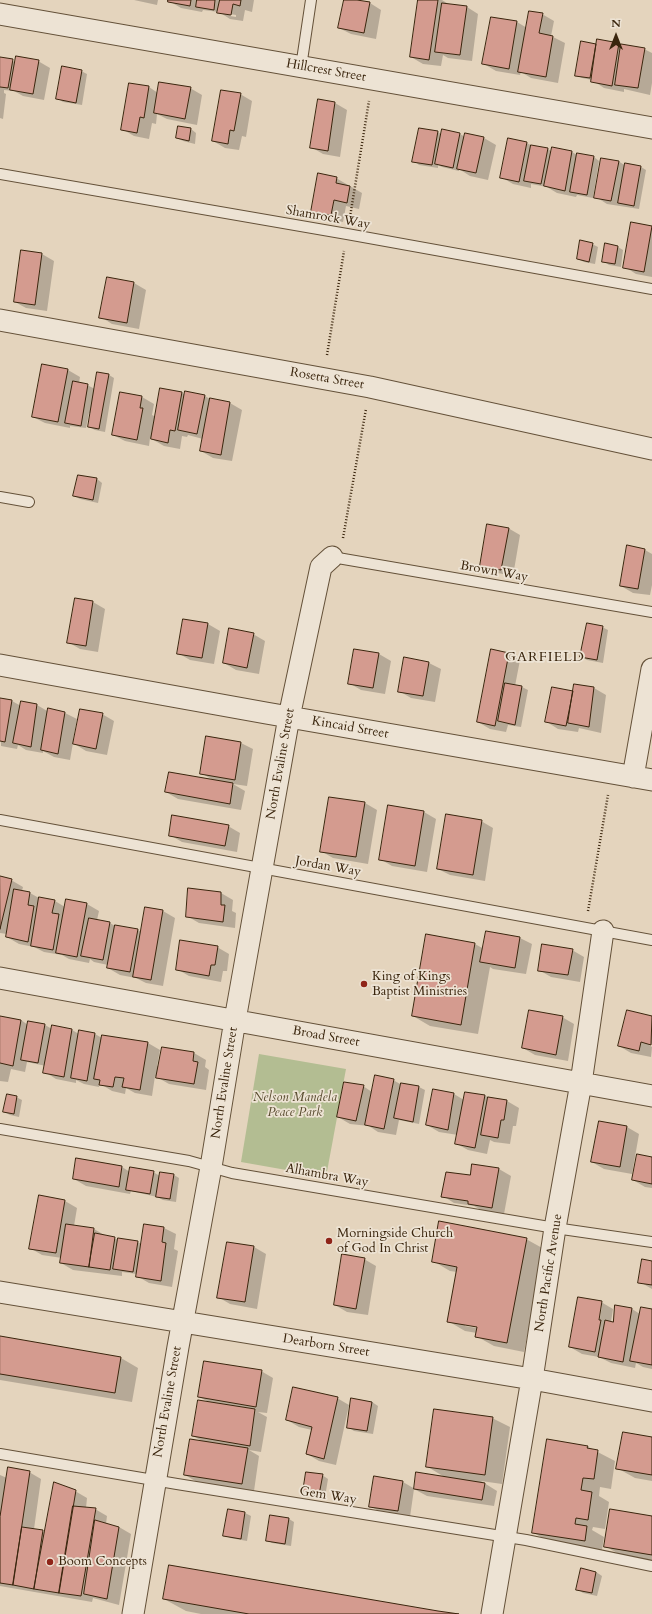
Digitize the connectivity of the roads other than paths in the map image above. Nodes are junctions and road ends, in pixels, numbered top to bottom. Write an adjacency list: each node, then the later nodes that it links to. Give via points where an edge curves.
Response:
1 (311, 0): 3 (lane)
2 (0, 14): 3 (street, Hillcrest Street)
3 (301, 67): 4 (street, Hillcrest Street)
4 (652, 128)
5 (0, 174): 6 (lane, Shamrock Way)
6 (652, 289)
7 (0, 320): 8 (street, Rosetta Street, via 370,387)
8 (652, 449)
9 (0, 497): 10 (lane)
10 (29, 502)
11 (337, 549): 12 (lane, Brown Way); 15 (street, North Evaline Street, via 322,567)
12 (652, 612)
13 (0, 665): 15 (street, Kincaid Street)
14 (652, 670): 16 (street)
15 (289, 717): 16 (street, Kincaid Street); 18 (street, North Evaline Street)
16 (642, 779)
17 (0, 820): 18 (lane, Jordan Way)
18 (262, 868): 19 (lane, Jordan Way); 22 (street, North Evaline Street)
19 (603, 931): 20 (lane, Jordan Way); 23 (street, North Pacific Avenue)
20 (652, 940)
21 (0, 978): 22 (street, Broad Street)
22 (235, 1020): 23 (street, Broad Street); 26 (street, North Evaline Street)
23 (581, 1083): 24 (street, Broad Street); 27 (street, North Pacific Avenue)
24 (652, 1096)
25 (0, 1129): 26 (lane, Alhambra Way)
26 (211, 1167): 27 (lane, Alhambra Way, via 232,1173); 30 (street, North Evaline Street)
27 (555, 1228): 28 (lane, Alhambra Way); 31 (street, North Pacific Avenue)
28 (652, 1242)
29 (0, 1292): 30 (street, Dearborn Street)
30 (182, 1322): 31 (street, Dearborn Street); 34 (street, North Evaline Street)
31 (532, 1379): 32 (street, Dearborn Street); 35 (street, North Pacific Avenue)
32 (652, 1401)
33 (0, 1454): 34 (lane, Gem Way)
34 (155, 1480): 35 (lane, Gem Way); 37 (street, North Evaline Street)
35 (504, 1537): 36 (lane, Gem Way); 38 (street, North Pacific Avenue)
36 (652, 1566)
37 (133, 1614)
38 (492, 1614)

